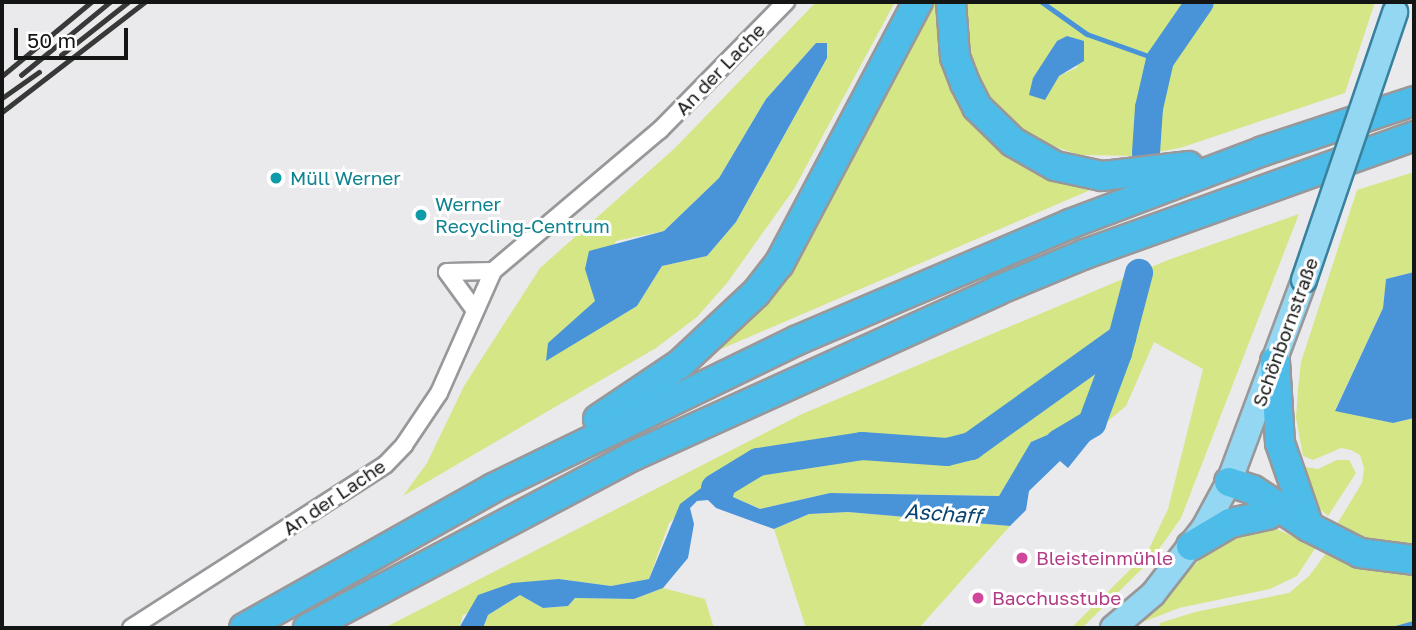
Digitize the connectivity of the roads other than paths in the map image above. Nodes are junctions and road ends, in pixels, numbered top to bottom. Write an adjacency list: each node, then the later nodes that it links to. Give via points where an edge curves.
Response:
1 (786, 2): 8 (street, An der Lache, via 660,130)
2 (918, 2): 12 (highway, via 779,264 756,293 680,364)
3 (951, 2): 7 (highway, via 955,57 976,107 1013,142 1044,161 1102,176 1165,171)
4 (1399, 2): 10 (main road, Schönbornstraße, bridge)
5 (1414, 101): 7 (highway)
6 (1414, 136): 19 (highway, via 1085,254 959,307 633,456)
7 (1263, 151): 12 (highway, via 982,259 786,346)
8 (493, 271): 9 (street, An der Lache); 9 (street, via 447,272)
9 (474, 309): 17 (street, An der Lache, via 439,393 384,465)
10 (1275, 361): 11 (main road, Schönbornstraße); 14 (highway, via 1280,443)
11 (1228, 483): 13 (highway, via 1238,503); 14 (highway, via 1253,490); 15 (main road, Schönbornstraße)
12 (492, 488): 18 (highway)
13 (1268, 515): 14 (highway); 15 (highway, via 1230,523)
14 (1309, 527): 16 (highway, via 1360,553)
15 (1191, 546): 20 (main road, Schönbornstraße, via 1153,594)
16 (1414, 560)
17 (131, 628)
18 (244, 628)
19 (308, 628)
20 (1113, 628)

